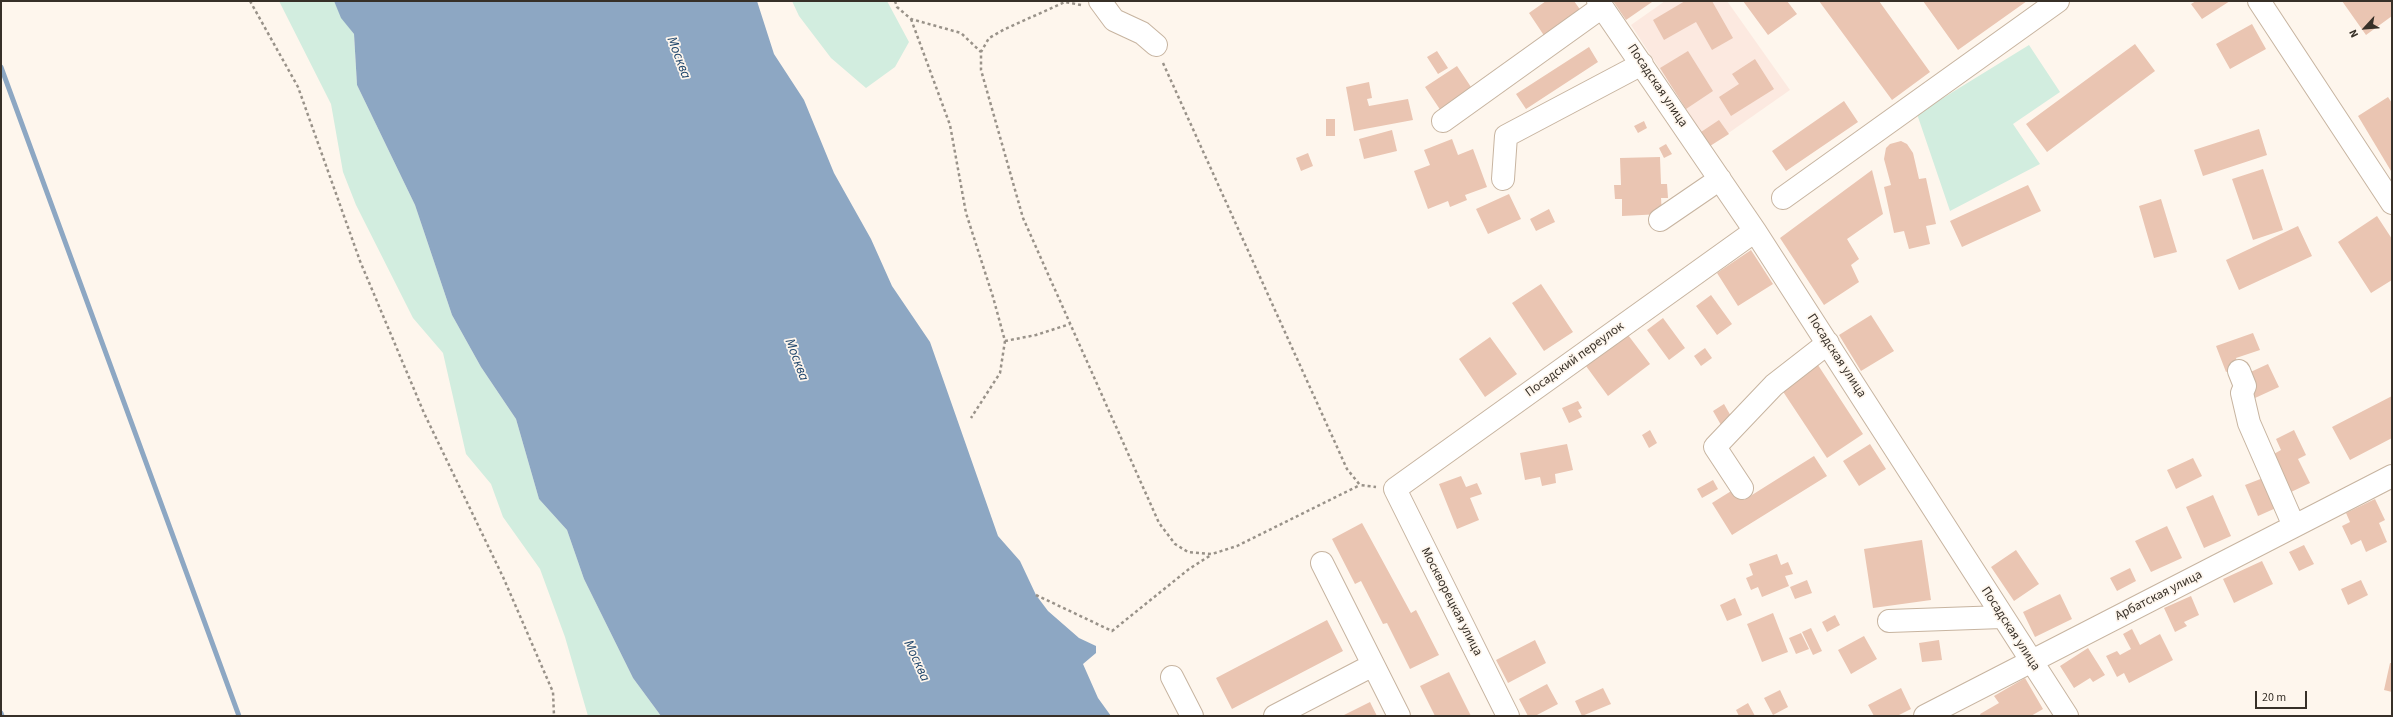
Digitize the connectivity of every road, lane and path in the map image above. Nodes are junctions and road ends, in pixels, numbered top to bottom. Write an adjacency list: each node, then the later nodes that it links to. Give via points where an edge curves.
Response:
1 (250, 1): 36 (path, via 298,87 360,261 424,413 503,576 553,692)
2 (895, 1): 7 (path, via 897,7)
3 (2058, 1): 14 (street)
4 (2259, 1): 15 (street)
5 (1600, 4): 10 (street, Посадская улица); 11 (street)
6 (1103, 5): 8 (street, via 1114,20 1142,33); 9 (path, via 1065,2 989,38)
7 (911, 18): 9 (path, via 961,33); 19 (path, via 950,125 966,213)
8 (1156, 45): 24 (path, via 1347,469)
9 (981, 52): 18 (path, via 981,70 1023,218)
10 (1642, 64): 12 (street, via 1506,136); 13 (street, Посадская улица)
11 (1442, 121)
12 (1503, 179)
13 (1720, 179): 16 (street); 17 (street, Посадская улица)
14 (1783, 198)
15 (2392, 203)
16 (1660, 220)
17 (1755, 231): 20 (street, Посадская улица); 26 (street, Посадский переулок)
18 (1070, 324): 19 (path, via 1036,336); 28 (path, via 1159,523 1181,548 1188,552)
19 (1005, 341): 22 (path, via 1000,373)
20 (1828, 343): 25 (street, via 1774,385 1715,447); 31 (street, Посадская улица)
21 (2239, 371): 27 (street, via 2245,386 2242,393 2249,423)
22 (971, 418)
23 (2392, 476): 27 (street, Арбатская улица)
24 (1360, 485): 26 (path); 28 (path, via 1237,546)
25 (1742, 488)
26 (1395, 489): 40 (street, Москворецкая улица)
27 (2294, 526): 33 (street, Арбатская улица)
28 (1212, 554): 30 (path, via 1189,569 1112,631)
29 (1322, 563): 34 (street)
30 (1036, 595)
31 (2002, 617): 32 (street); 33 (street, Посадская улица)
32 (1889, 621)
33 (2032, 662): 41 (street, Арбатская улица); 42 (street, Посадская улица)
34 (1373, 665): 38 (street); 39 (street)
35 (1172, 677): 37 (street)
36 (554, 716)
37 (1192, 716)
38 (1275, 716)
39 (1399, 716)
40 (1508, 716)
41 (1925, 716)
42 (2067, 716)

